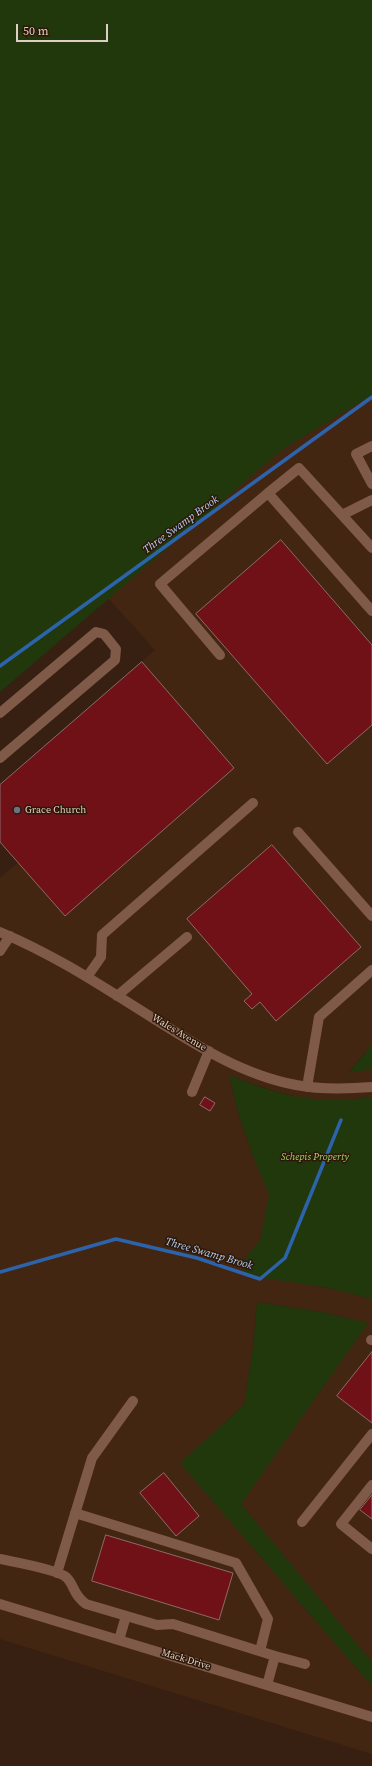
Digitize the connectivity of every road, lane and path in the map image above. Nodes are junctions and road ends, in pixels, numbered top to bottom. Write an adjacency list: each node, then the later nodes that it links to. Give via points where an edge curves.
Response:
1 (372, 446): 2 (street, via 356,454)
2 (372, 484)
3 (268, 493): 5 (street, via 299,468); 7 (street); 8 (street, via 160,584)
4 (372, 500): 5 (street)
5 (342, 515): 6 (street)
6 (372, 548)
7 (372, 611)
8 (220, 655)
9 (0, 713): 10 (street, via 96,632 104,634 116,649 115,660)
10 (0, 758)
11 (253, 803): 18 (street, via 102,935 101,957)
12 (298, 832): 13 (street)
13 (372, 916)
14 (5, 934): 16 (street); 18 (street, Wales Avenue)
15 (187, 937): 19 (street)
16 (0, 950)
17 (372, 970): 21 (street, via 319,1018)
18 (87, 977): 19 (street, Wales Avenue)
19 (117, 996): 20 (street, Wales Avenue)
20 (209, 1051): 21 (street, Wales Avenue, via 253,1072); 23 (street)
21 (307, 1087): 22 (street, Wales Avenue)
22 (372, 1087)
23 (192, 1092)
24 (133, 1401): 27 (street, via 92,1458)
25 (372, 1434): 28 (street)
26 (372, 1485): 29 (street, via 341,1524)
27 (75, 1513): 31 (street); 35 (street, via 236,1563 268,1619)
28 (302, 1522)
29 (372, 1549)
30 (0, 1559): 31 (street)
31 (57, 1573): 33 (street, via 66,1577 79,1599 86,1604)
32 (0, 1604): 34 (street, Mack Drive)
33 (126, 1616): 34 (street); 35 (street, via 157,1625 173,1624)
34 (119, 1640): 38 (street, Mack Drive)
35 (260, 1651): 36 (street)
36 (275, 1656): 37 (street); 38 (street)
37 (305, 1664)
38 (267, 1685): 39 (street, Mack Drive)
39 (372, 1717)

